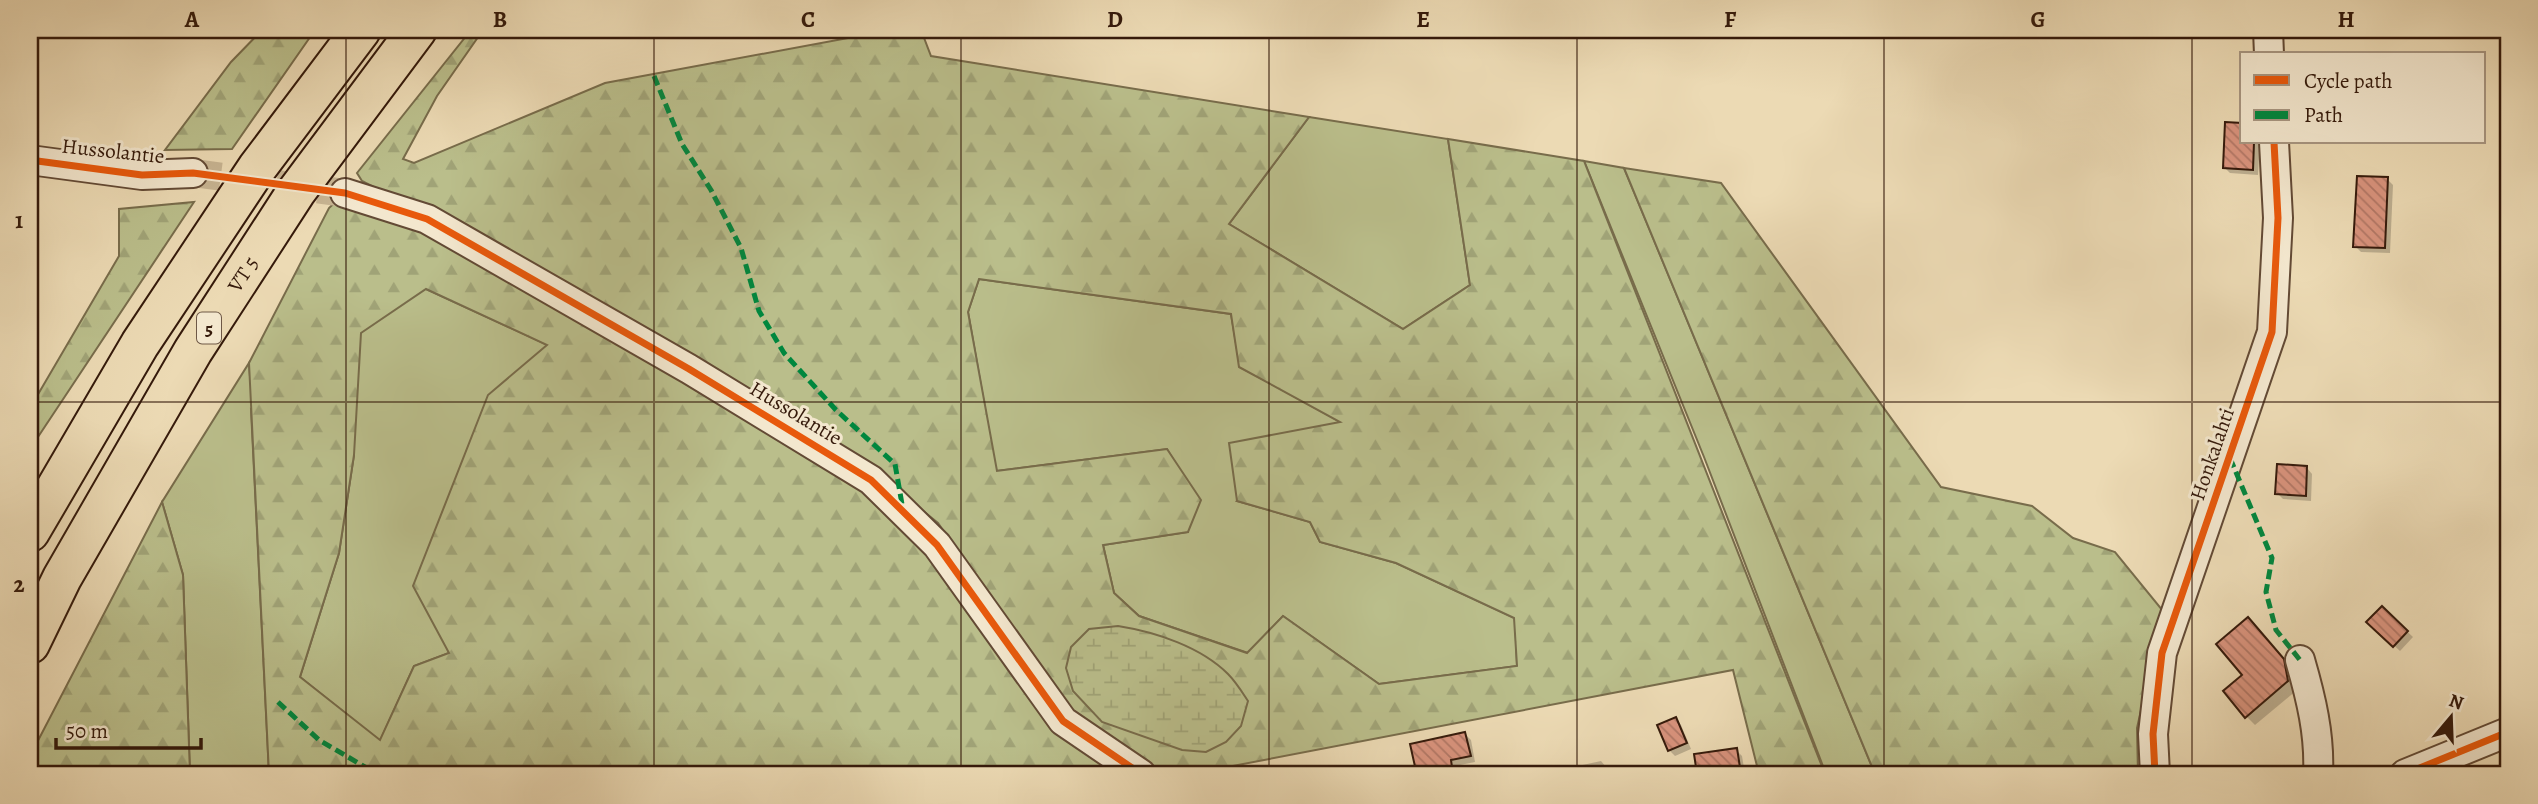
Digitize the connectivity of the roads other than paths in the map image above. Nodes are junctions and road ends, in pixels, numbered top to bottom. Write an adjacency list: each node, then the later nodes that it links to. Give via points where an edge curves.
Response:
1 (362, 30): 7 (highway, 5, via 257,168 155,322)
2 (417, 30): 8 (highway, VT 5 / 5, via 296,192 193,351 62,578)
3 (2274, 144): 12 (street, Honkalahti, via 2278,218 2272,332 2162,653 2153,734)
4 (30, 160): 5 (street, Hussolantie, via 142,175)
5 (192, 173)
6 (345, 193): 11 (street, Hussolantie, via 427,219 871,480 937,545 1063,721)
7 (30, 532)
8 (30, 645)
9 (2300, 660): 13 (street, via 2312,698)
10 (2508, 732): 14 (street)
11 (1141, 774)
12 (2155, 774)
13 (2318, 774)
14 (2404, 774)

